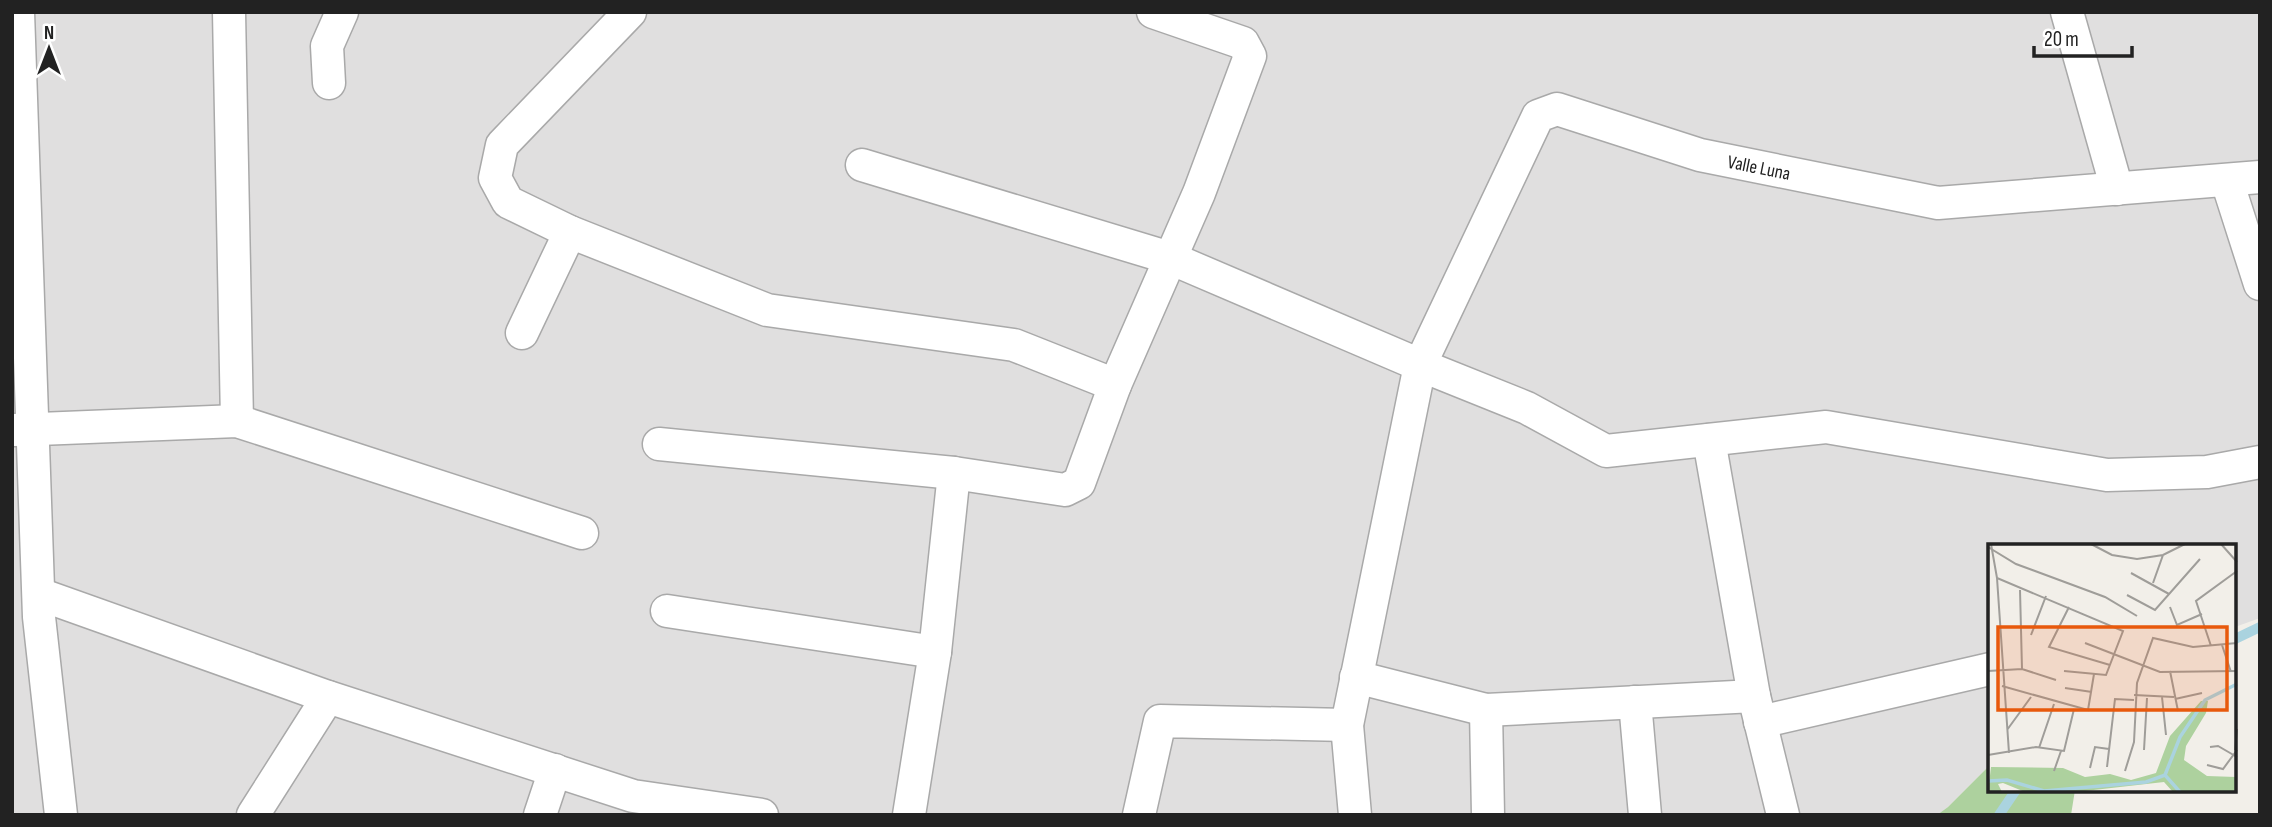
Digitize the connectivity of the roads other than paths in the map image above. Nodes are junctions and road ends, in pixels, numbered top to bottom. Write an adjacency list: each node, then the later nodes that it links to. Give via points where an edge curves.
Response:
1 (18, 12): 19 (street)
2 (229, 12): 18 (street)
3 (342, 12): 7 (street, via 327,46)
4 (630, 12): 12 (street, via 502,145 495,178 508,202)
5 (1153, 12): 13 (street, via 1243,43 1250,56)
6 (2067, 12): 11 (street)
7 (330, 83)
8 (862, 165): 13 (street)
9 (2260, 177): 10 (street, Valle Luna)
10 (2227, 180): 11 (street, Valle Luna); 14 (street)
11 (2117, 189): 16 (street, Valle Luna, via 1938,203 1700,155 1558,109 1538,116)
12 (570, 232): 15 (street); 17 (street, via 767,310 1014,345)
13 (1170, 258): 16 (street); 17 (street)
14 (2260, 284)
15 (522, 333)
16 (1420, 365): 20 (street, via 1527,408 1606,451); 29 (street, Valle Luna)
17 (1115, 385): 23 (street, via 1079,483 1065,490)
18 (237, 421): 19 (street); 24 (street)
19 (23, 429): 25 (street)
20 (1709, 440): 22 (street, via 1826,427 2107,475 2207,472); 32 (street)
21 (659, 444): 23 (street)
22 (2260, 462)
23 (954, 473): 27 (street)
24 (582, 533)
25 (38, 594): 30 (street); 36 (street)
26 (667, 611): 27 (street)
27 (935, 652): 40 (street)
28 (1988, 669): 32 (street)
29 (1356, 677): 33 (street); 34 (street, Valle Luna)
30 (328, 697): 35 (street); 37 (street)
31 (1635, 702): 32 (street); 33 (street); 44 (street)
32 (1757, 709): 45 (street)
33 (1486, 710): 43 (street)
34 (1347, 724): 41 (street, via 1160,721); 42 (street, Valle Luna)
35 (555, 771): 38 (street); 39 (street, via 633,796)
36 (61, 815)
37 (253, 815)
38 (540, 815)
39 (759, 815)
40 (909, 815)
41 (1139, 815)
42 (1355, 815)
43 (1488, 815)
44 (1645, 815)
45 (1783, 815)

